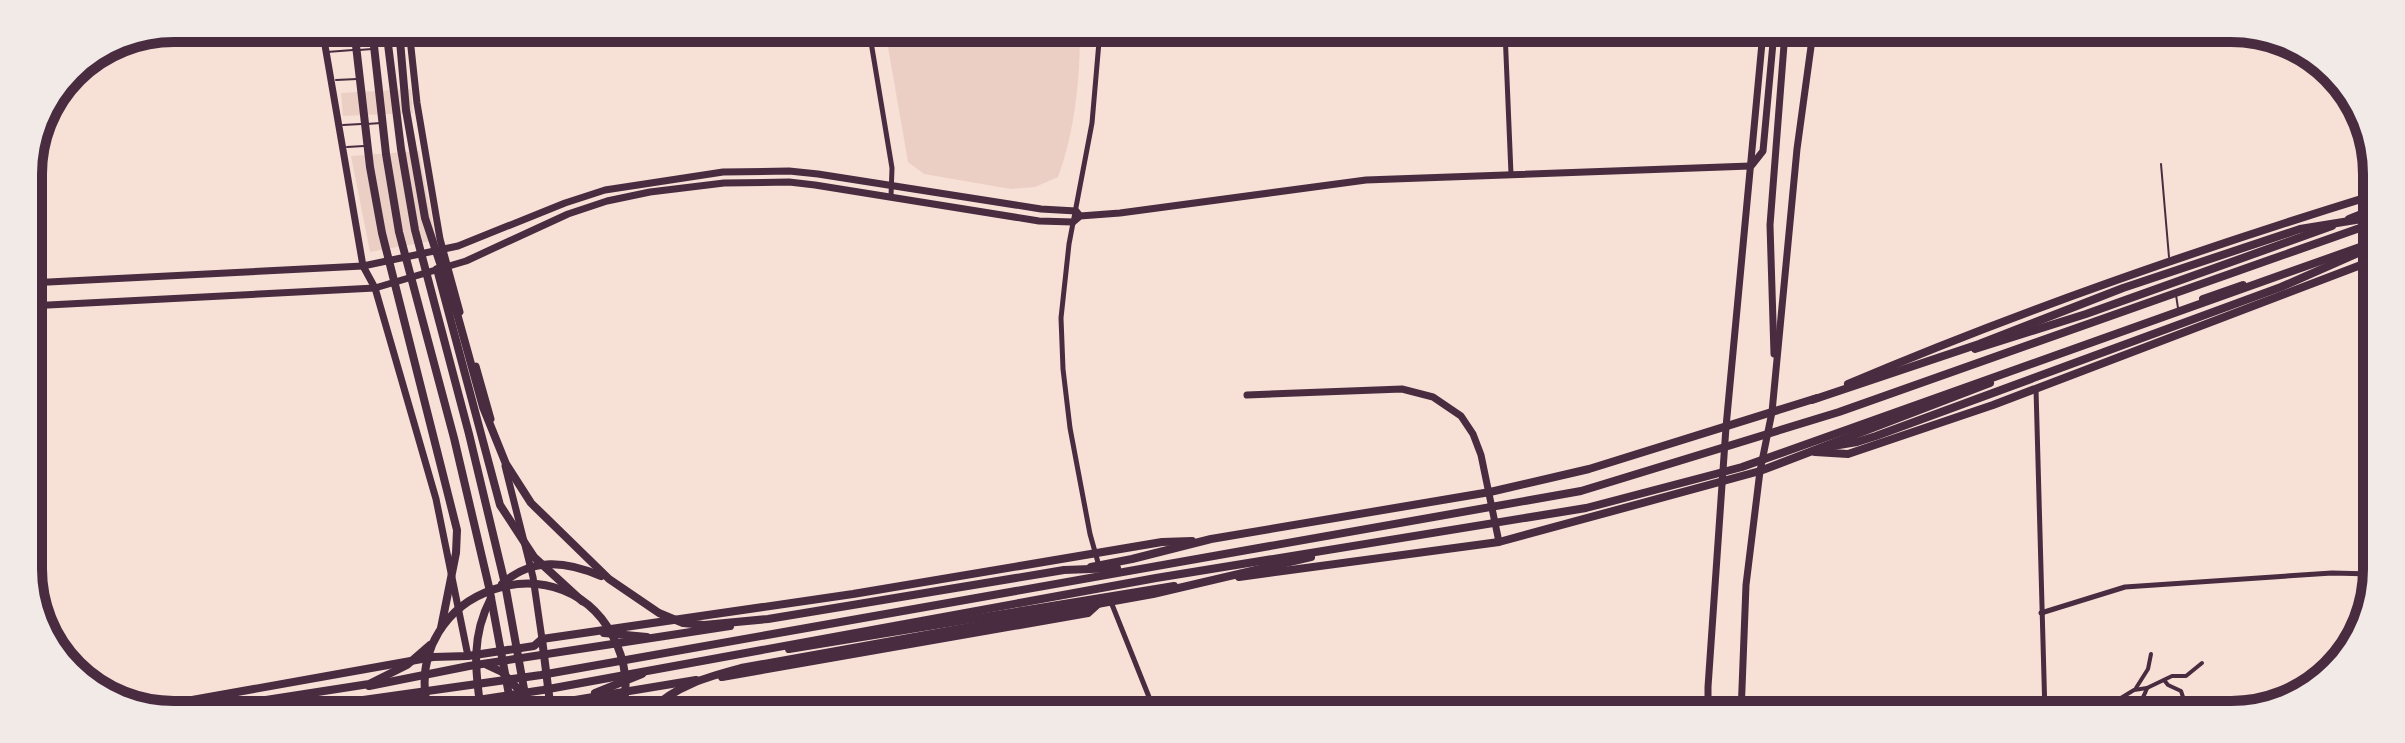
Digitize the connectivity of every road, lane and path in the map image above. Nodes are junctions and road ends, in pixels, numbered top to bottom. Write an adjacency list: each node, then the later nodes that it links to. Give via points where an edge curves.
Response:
1 (324, 42): 17 (main road)
2 (356, 42): 76 (main road, via 382,233 457,530)
3 (374, 42): 103 (main road, via 399,232 458,453)
4 (388, 42): 105 (main road, via 415,230)
5 (400, 42): 38 (main road)
6 (411, 42): 14 (main road)
7 (871, 42): 33 (street)
8 (1099, 42): 37 (street)
9 (1505, 42): 32 (street)
10 (1762, 42): 31 (main road)
11 (1773, 42): 31 (main road, via 1763,151)
12 (1784, 42): 54 (main road, via 1770,225)
13 (1812, 42): 54 (main road)
14 (411, 46): 15 (lane); 18 (main road)
15 (387, 48)
16 (375, 49): 17 (lane)
17 (326, 52): 21 (main road)
18 (414, 77): 19 (lane); 44 (main road)
19 (390, 78)
20 (362, 79): 21 (lane)
21 (330, 80): 25 (main road)
22 (408, 122): 24 (lane)
23 (385, 123): 25 (lane)
24 (397, 123)
25 (338, 126): 29 (main road)
26 (411, 143): 27 (lane)
27 (398, 144)
28 (371, 145): 29 (lane)
29 (342, 148): 47 (main road)
30 (2161, 164): 45 (lane)
31 (1750, 166): 32 (main road); 59 (main road)
32 (1511, 174): 37 (main road, via 1323,184)
33 (892, 185): 34 (street); 37 (main road); 44 (main road, via 789,171 692,175 605,190)
34 (891, 196): 37 (main road, via 1039,221); 48 (main road, via 761,182 650,192 568,214)
35 (2363, 198): 45 (main road)
36 (2363, 213): 50 (main road)
37 (1076, 216): 68 (street, via 1061,318 1063,369)
38 (425, 218): 72 (main road, via 483,407 506,464 531,503); 74 (main road, via 500,505 534,557)
39 (2363, 219): 57 (main road, via 2300,229)
40 (2363, 227): 70 (main road, via 1839,412 1581,491)
41 (2363, 248): 53 (main road)
42 (2363, 249): 67 (main road, via 1742,467 1586,508)
43 (2363, 250): 60 (main road, via 2281,287 1876,436)
44 (443, 251): 47 (main road); 48 (main road)
45 (2169, 262): 50 (lane); 57 (main road, via 1916,355)
46 (2363, 264): 55 (main road)
47 (363, 266): 49 (main road); 51 (main road)
48 (448, 266): 51 (main road); 79 (main road, via 519,512)
49 (42, 282)
50 (2174, 284): 53 (lane); 57 (main road)
51 (375, 288): 52 (main road); 82 (main road, via 436,499)
52 (42, 305)
53 (2178, 309): 60 (main road)
54 (1774, 385): 58 (main road)
55 (2036, 389): 61 (main road, via 1848,454); 75 (street)
56 (1247, 395): 64 (main road, via 1402,389 1433,397 1461,416 1473,434)
57 (1812, 400): 58 (main road)
58 (1772, 412): 59 (main road); 62 (main road)
59 (1726, 427): 63 (main road); 64 (main road, via 1589,469)
60 (1821, 448): 61 (main road)
61 (1810, 452): 62 (main road)
62 (1760, 471): 63 (main road); 112 (main road, via 1746,585)
63 (1723, 479): 66 (main road); 111 (main road)
64 (1490, 492): 65 (main road); 66 (main road)
65 (1211, 539): 68 (main road); 69 (main road)
66 (1499, 542): 73 (main road)
67 (1349, 547): 99 (main road); 109 (main road, via 1153,594 741,668 703,678)
68 (1094, 554): 69 (street); 77 (main road)
69 (1098, 565): 73 (street); 78 (main road)
70 (1149, 567): 72 (main road, via 1064,570 704,625 659,613); 97 (main road, via 541,675)
71 (2363, 574): 75 (street, via 2125,587)
72 (609, 579): 101 (main road, via 550,563 517,573 496,590 475,642)
73 (1108, 595): 87 (main road); 93 (main road, via 1088,613); 110 (street)
74 (582, 601): 76 (main road, via 541,585 504,586 463,604); 108 (main road, via 604,620 622,657)
75 (2041, 613): 113 (street)
76 (441, 628): 80 (main road)
77 (592, 632): 78 (main road); 79 (main road)
78 (658, 638): 83 (main road)
79 (542, 639): 82 (main road, via 534,646); 83 (main road)
80 (433, 641): 95 (main road, via 407,665 369,684); 98 (main road, via 425,667)
81 (2151, 654): 91 (street)
82 (468, 656): 85 (main road); 86 (main road); 94 (main road, via 433,657)
83 (544, 656): 85 (main road); 89 (main road)
84 (2202, 663): 88 (street, via 2192,673)
85 (485, 664): 86 (main road); 92 (main road, via 502,672)
86 (469, 666): 96 (main road); 100 (main road)
87 (650, 671): 89 (main road); 93 (main road)
88 (2164, 679): 90 (street); 116 (street, via 2181,691)
89 (548, 686): 92 (main road); 106 (main road)
90 (2147, 688): 91 (street); 115 (street)
91 (2134, 690): 114 (street)
92 (522, 693): 102 (main road); 104 (main road)
93 (583, 698): 107 (main road)
94 (186, 701)
95 (260, 701)
96 (288, 701)
97 (356, 701)
98 (426, 701)
99 (471, 701)
100 (480, 701)
101 (481, 701)
102 (501, 701)
103 (508, 701)
104 (528, 701)
105 (531, 701)
106 (549, 701)
107 (572, 701)
108 (623, 701)
109 (661, 701)
110 (1151, 701)
111 (1708, 701)
112 (1742, 701)
113 (2044, 701)
114 (2116, 701)
115 (2138, 701)
116 (2184, 701)

